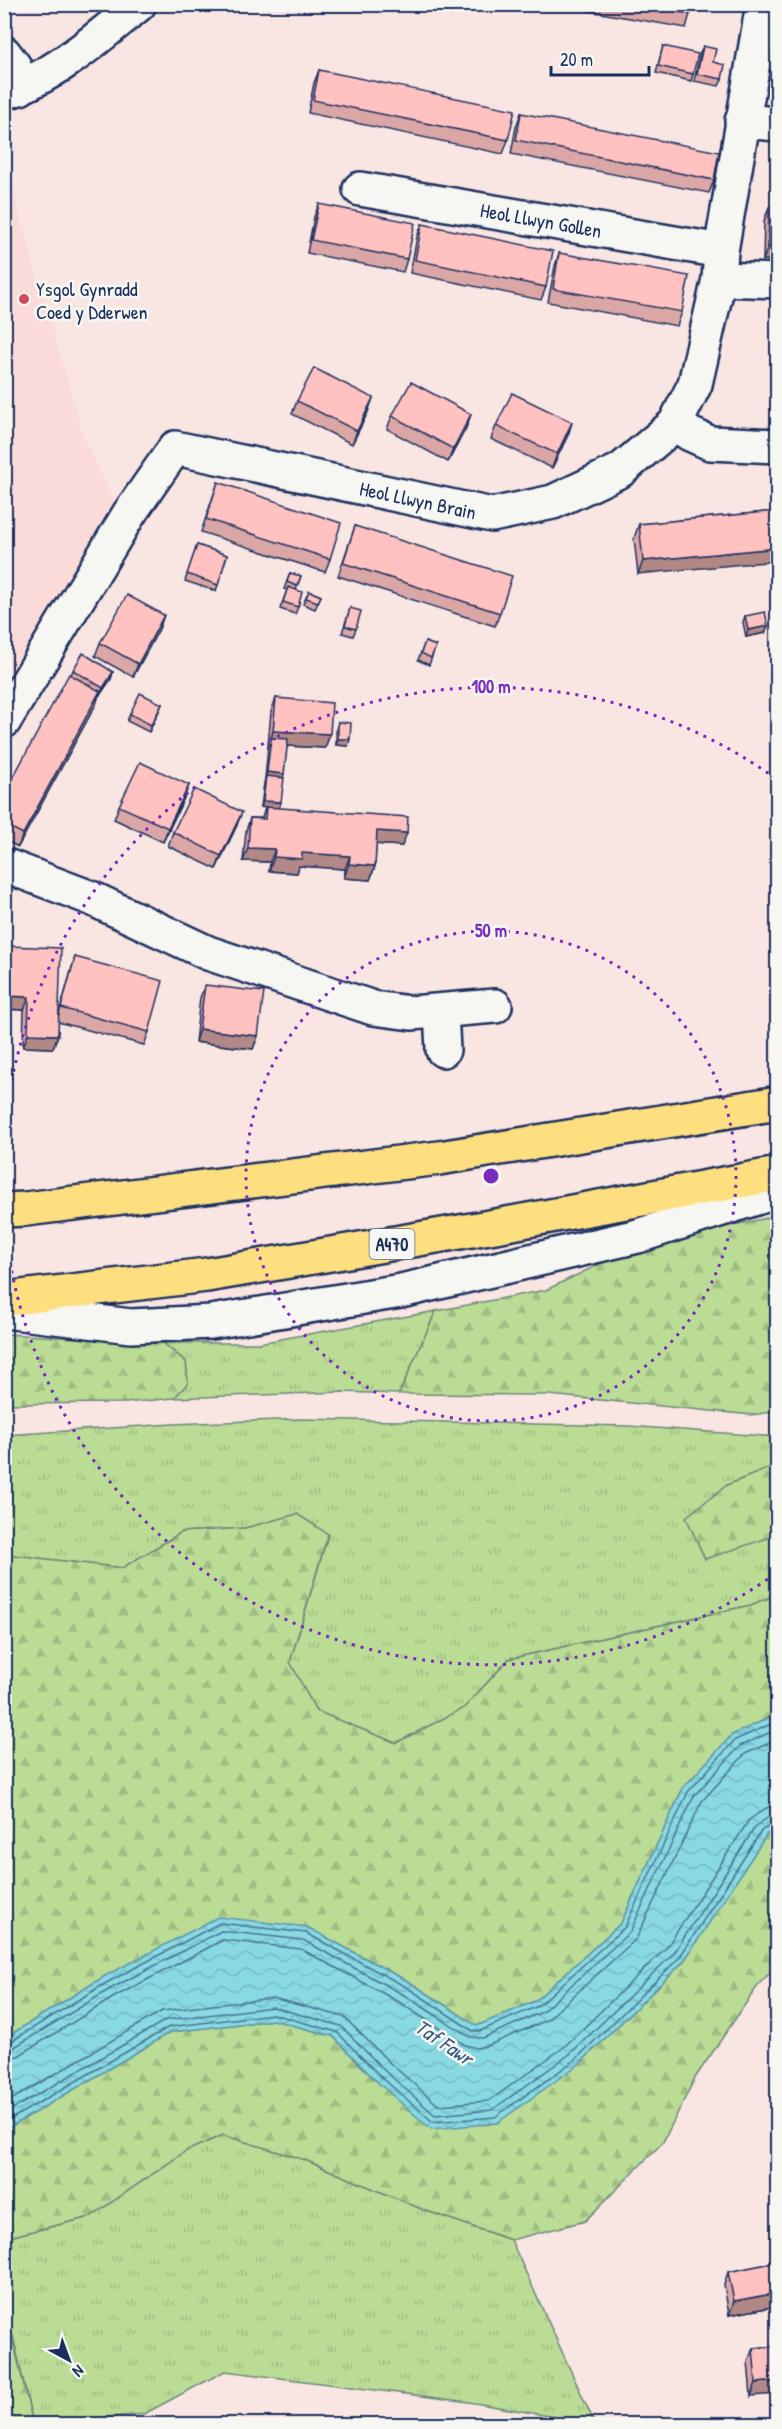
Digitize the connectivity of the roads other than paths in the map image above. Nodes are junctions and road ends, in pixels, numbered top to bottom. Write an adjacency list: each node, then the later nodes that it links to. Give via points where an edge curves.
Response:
1 (139, 4): 4 (street, via 94,43)
2 (763, 4): 5 (street, Heol Llwyn Brain)
3 (4, 53): 4 (street, via 14,66)
4 (12, 91)
5 (742, 122): 6 (street); 8 (street, Heol Llwyn Brain)
6 (777, 123)
7 (360, 189): 8 (street, Heol Llwyn Gollen)
8 (720, 265): 9 (street, Heol Llwyn Gollen); 10 (street, Heol Llwyn Brain, via 695,384)
9 (777, 281)
10 (675, 424): 11 (street, via 710,443); 12 (street, Heol Llwyn Brain, via 621,470 553,502 492,515 175,448 129,514)
11 (777, 446)
12 (4, 721)
13 (4, 865): 15 (street, via 92,898 208,954 373,1008 411,1013)
14 (495, 1006): 15 (street)
15 (441, 1011): 16 (street)
16 (443, 1050)
17 (777, 1088): 19 (street)
18 (777, 1103): 19 (highway)
19 (728, 1111): 22 (highway, via 439,1158)
20 (777, 1174): 23 (highway, A470, via 207,1275)
21 (777, 1191): 24 (street, via 638,1236 401,1292 212,1322 131,1326)
22 (4, 1210)
23 (4, 1299)
24 (4, 1311)

